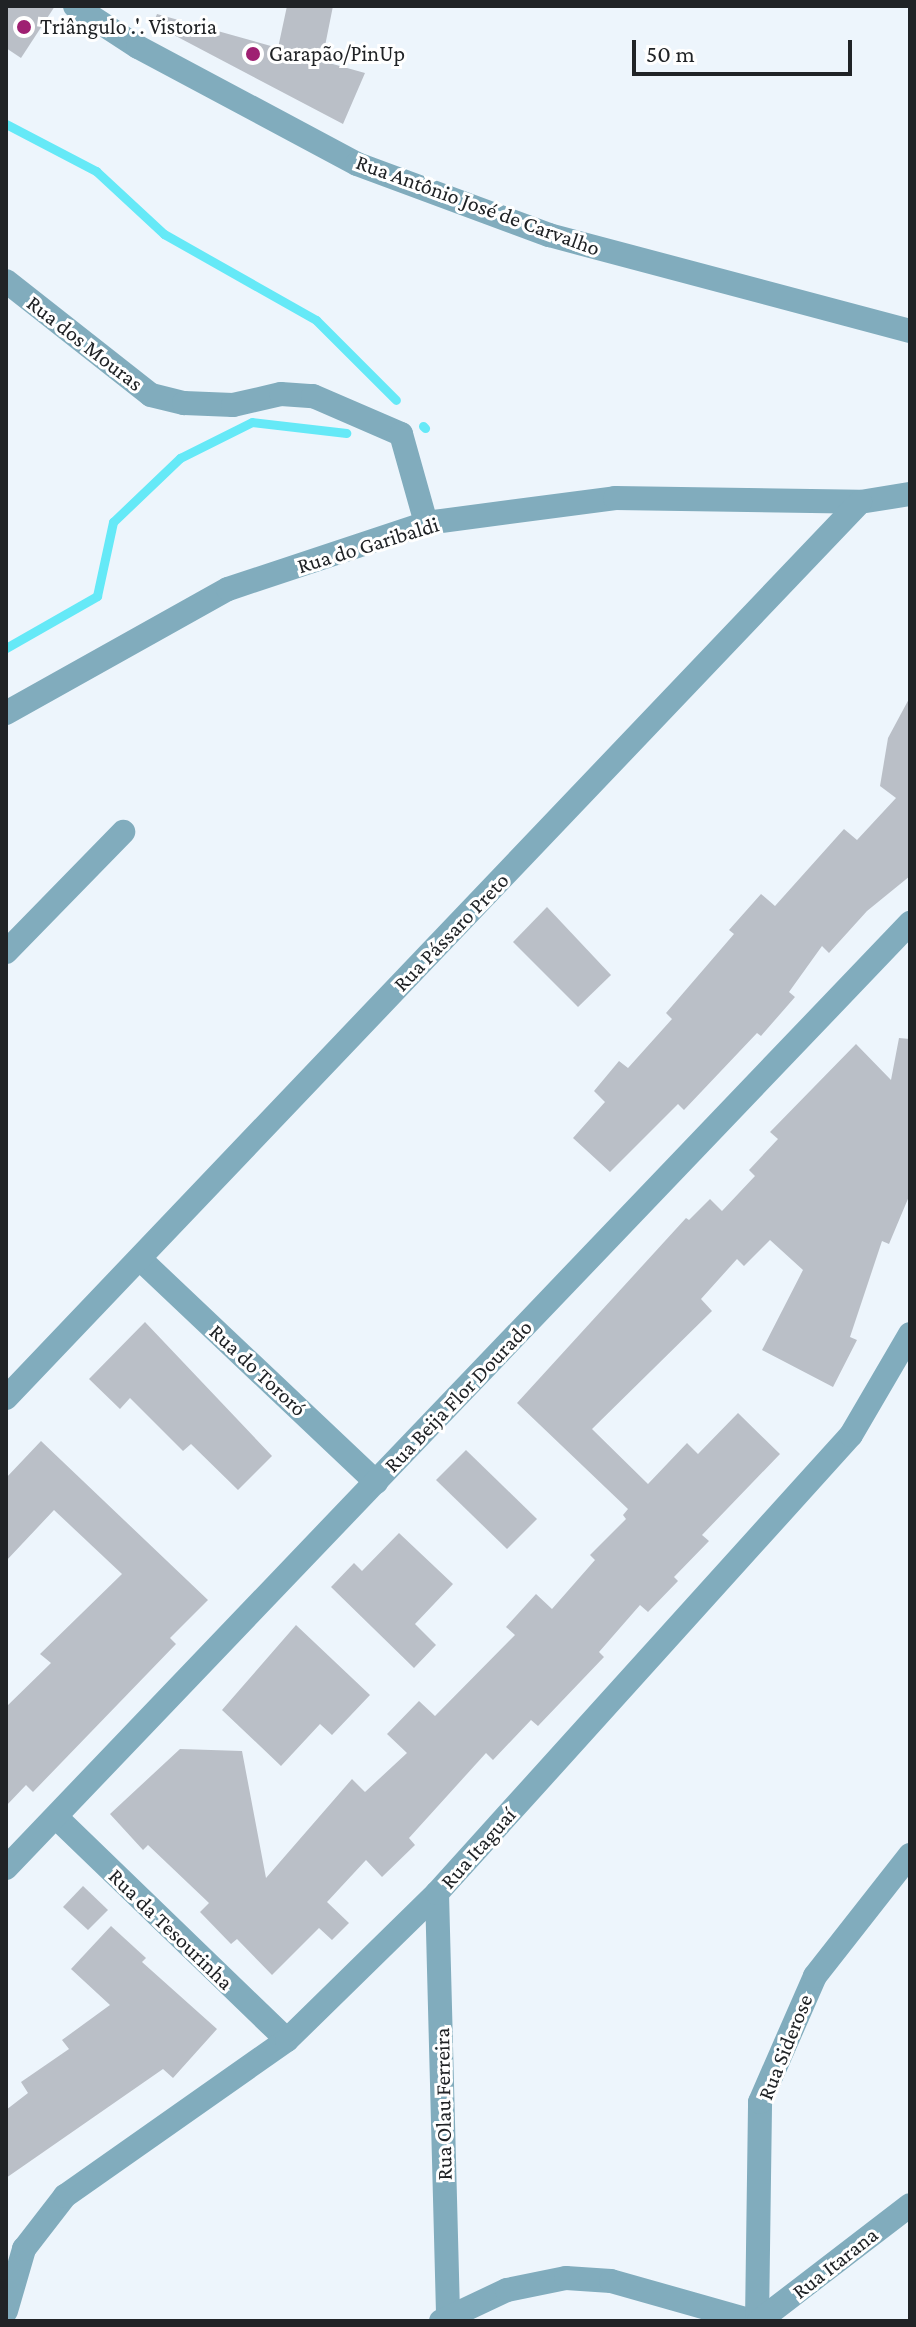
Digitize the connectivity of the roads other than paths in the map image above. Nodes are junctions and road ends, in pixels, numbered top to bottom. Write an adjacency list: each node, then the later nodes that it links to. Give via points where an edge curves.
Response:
1 (75, 6): 3 (street, Rua Antônio José de Carvalho, via 138,47 357,164 549,235)
2 (6, 281): 6 (street, Rua dos Mouras, via 151,395 233,405 281,394 313,396 401,434)
3 (910, 331)
4 (910, 494): 5 (street)
5 (860, 502): 6 (street, Rua do Garibaldi, via 615,498); 11 (street, Rua Pássaro Preto)
6 (426, 523): 7 (street, Rua do Garibaldi, via 228,589)
7 (6, 713)
8 (123, 832): 10 (street)
9 (910, 923): 14 (street, Rua Beija Flor Dourado)
10 (6, 952)
11 (140, 1259): 13 (street, Rua Pássaro Preto); 14 (street, Rua do Tororó)
12 (910, 1334): 18 (street, Rua Itaguaí, via 851,1435)
13 (6, 1398)
14 (376, 1482): 15 (street, Rua Beija Flor Dourado)
15 (56, 1817): 17 (street, Rua Beija Flor Dourado); 19 (street, Rua da Tesourinha)
16 (910, 1855): 23 (street, Rua Siderose, via 815,1976 760,2102)
17 (6, 1868)
18 (437, 1893): 19 (street, Rua Itaguaí); 22 (street, Rua Olau Ferreira)
19 (287, 2040): 21 (street, Rua Itaguaí, via 65,2196 24,2249)
20 (910, 2205): 23 (street, Rua Itarana)
21 (6, 2311)
22 (445, 2318): 23 (street, via 507,2290 566,2278 611,2281)
23 (756, 2321)

